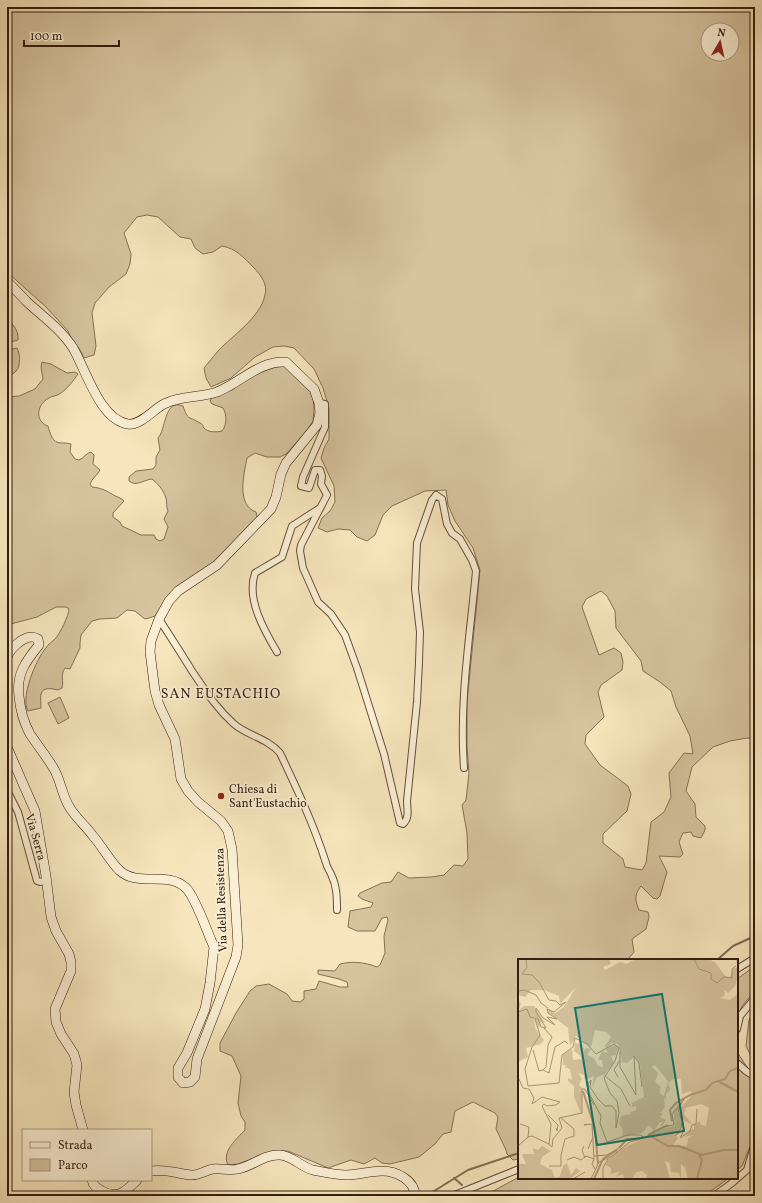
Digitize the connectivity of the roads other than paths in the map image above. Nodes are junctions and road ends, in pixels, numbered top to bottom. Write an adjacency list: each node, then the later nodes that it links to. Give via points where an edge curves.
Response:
1 (7, 281): 2 (street, via 73,348 98,397 111,415 129,425 138,423 163,404 217,392 261,368 281,362 286,362 314,389)
2 (319, 403): 3 (street, via 325,404 326,428 301,486 309,488 315,470 320,470 321,484 327,495); 4 (street, Via della Resistenza, via 317,425 286,463 271,509 217,564 178,592 169,601)
3 (322, 507): 5 (street, via 292,526 282,557 254,573 252,592 262,628); 8 (street, via 301,545 303,568 318,602 345,635 384,754 400,823 403,824 408,817 407,800 419,662 420,632 415,589 417,543 432,500 436,495 442,499 447,524 452,533 460,539 476,571 463,705)
4 (159, 619): 6 (street, Via della Resistenza, via 151,641 151,661 159,705 175,739 181,779 198,802 222,821 228,831 232,849 238,945 236,957 197,1059 195,1078 190,1082 183,1083 178,1077 178,1068 205,1009 214,947 192,895 177,881 135,879 118,870 70,808 54,770 26,724 19,696 20,673 39,645 38,639 31,637 23,640 12,648); 11 (street, via 218,709 234,724 264,740 280,753 304,804 336,886)
5 (277, 652)
6 (7, 657)
7 (7, 747): 10 (street, via 35,811)
8 (464, 768)
9 (7, 790): 10 (street, Via Serra, via 18,812 37,881)
10 (47, 880): 18 (street, via 51,917 71,962 71,971 56,1009 56,1022 74,1054 77,1065 74,1092)
11 (337, 910)
12 (755, 958): 13 (street)
13 (738, 968)
14 (755, 998): 15 (street, via 740,1016)
15 (738, 1025)
16 (738, 1064): 17 (street)
17 (755, 1077)
18 (83, 1129)
19 (755, 1143): 22 (street, via 747,1170)
20 (518, 1169): 27 (street)
21 (152, 1171): 26 (street, via 192,1175 214,1169 237,1169 272,1155 282,1155 308,1169 329,1173 346,1175 392,1172 407,1180)
22 (738, 1178)
23 (737, 1179): 28 (street)
24 (92, 1181): 25 (street, via 96,1188 109,1195 124,1192)
25 (136, 1181)
26 (415, 1194)
27 (452, 1196)
28 (714, 1196)

